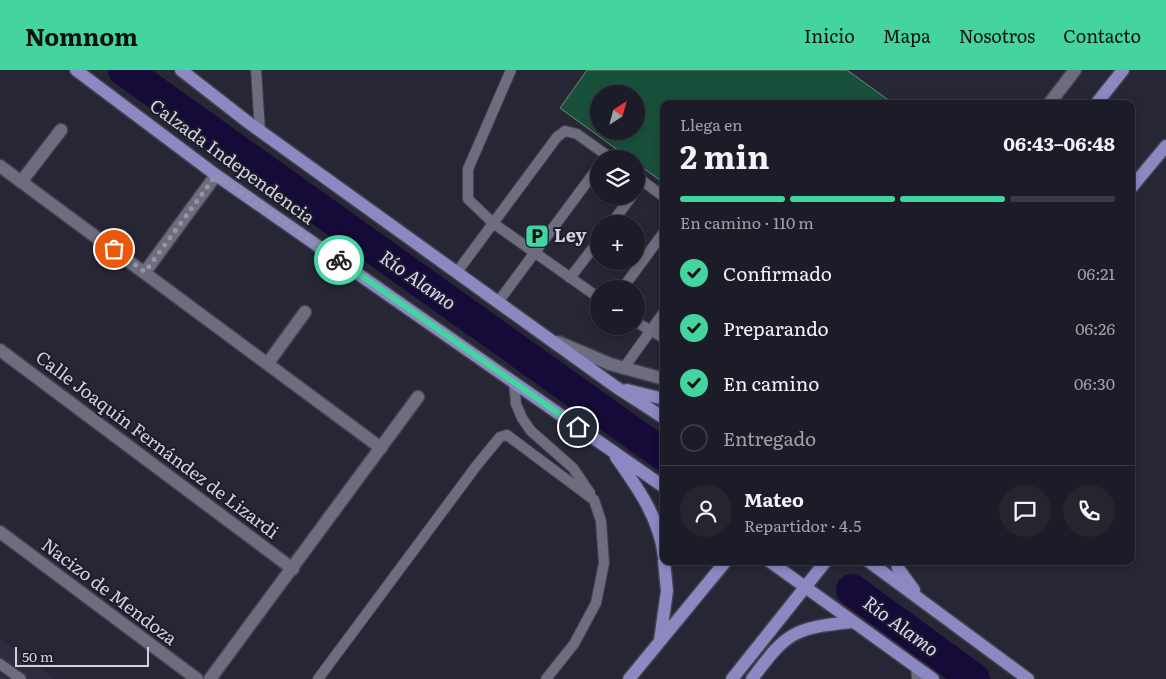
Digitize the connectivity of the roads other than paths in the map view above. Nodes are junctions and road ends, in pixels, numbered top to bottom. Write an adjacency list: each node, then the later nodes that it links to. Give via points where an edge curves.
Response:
1 (76, 70): 14 (main road, Calzada Independencia)
2 (181, 70): 10 (main road)
3 (256, 70): 10 (lane)
4 (511, 70): 20 (lane, via 468,169 468,199)
5 (1075, 70): 7 (street)
6 (1123, 70): 8 (main road)
7 (1052, 100)
8 (1099, 100)
9 (61, 130): 16 (street)
10 (260, 131): 25 (main road)
11 (1166, 146): 18 (main road)
12 (598, 150): 20 (lane, via 578,134 565,131 557,137)
13 (0, 166): 16 (street)
14 (216, 175): 24 (street); 40 (main road, Calzada Independencia)
15 (590, 178): 23 (lane)
16 (21, 182): 24 (street)
17 (645, 183): 19 (lane)
18 (1135, 183)
19 (660, 194)
20 (493, 223): 23 (lane); 25 (lane)
21 (660, 237): 27 (lane)
22 (590, 252): 26 (lane)
23 (534, 253): 26 (lane); 29 (lane)
24 (145, 272): 37 (street)
25 (457, 272): 29 (main road)
26 (570, 278): 28 (lane)
27 (629, 280)
28 (590, 292)
29 (498, 302): 35 (main road)
30 (304, 312): 37 (street)
31 (660, 317): 33 (lane)
32 (645, 328): 33 (lane)
33 (650, 331): 34 (lane); 38 (lane)
34 (660, 336)
35 (547, 337): 38 (street); 41 (main road)
36 (0, 350): 57 (street, Calle Joaquín Fernández de Lizardi)
37 (268, 363): 45 (street)
38 (623, 368): 39 (street)
39 (660, 378)
40 (514, 382): 46 (main road, Calzada Independencia); 48 (lane, via 516,404 522,418 531,431 572,468)
41 (616, 387): 43 (main road); 44 (main road)
42 (418, 397): 45 (street)
43 (660, 398)
44 (660, 415)
45 (381, 448): 57 (street)
46 (610, 449): 47 (main road, Calzada Independencia); 50 (main road, via 644,496)
47 (660, 484)
48 (594, 500): 67 (lane, via 513,438 507,435 500,437); 68 (lane, via 601,521 604,563 596,603 574,644)
49 (0, 532): 65 (street, Nacizo de Mendoza)
50 (660, 537)
51 (665, 565): 61 (main road, via 668,592)
52 (723, 565): 61 (main road)
53 (774, 565): 58 (main road)
54 (823, 565): 58 (main road)
55 (873, 565): 59 (main road)
56 (897, 565): 59 (main road)
57 (293, 569): 66 (street)
58 (806, 588): 60 (main road); 70 (main road)
59 (921, 601): 73 (main road)
60 (852, 622): 63 (main road); 71 (main road, via 801,630 783,640)
61 (660, 641): 69 (main road)
62 (0, 664): 64 (lane)
63 (916, 673): 72 (main road)
64 (21, 679)
65 (197, 679)
66 (210, 679)
67 (318, 679)
68 (546, 679)
69 (629, 679)
70 (732, 679)
71 (752, 679)
72 (933, 679)
73 (1028, 679)

